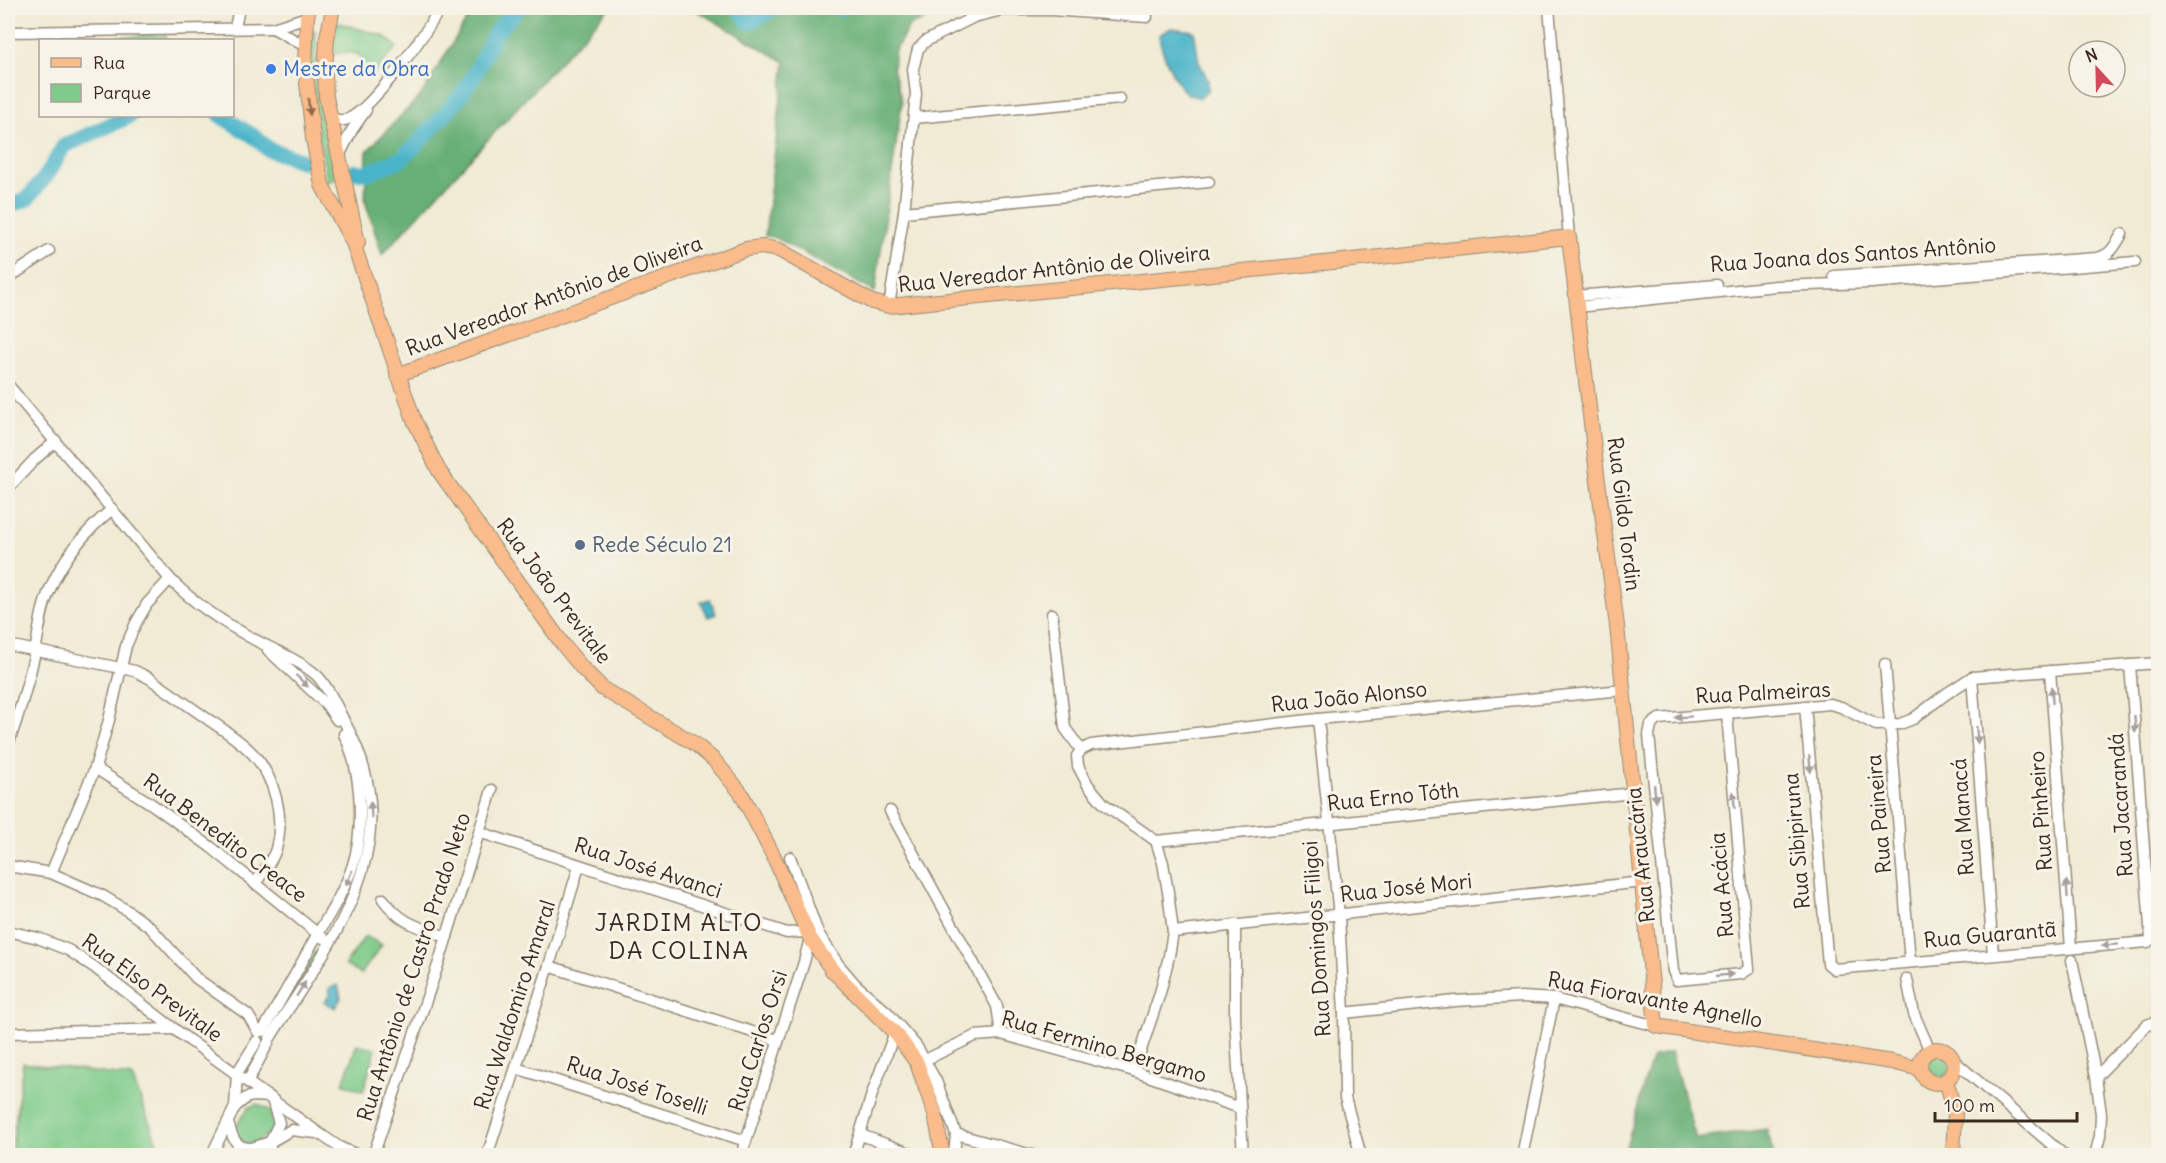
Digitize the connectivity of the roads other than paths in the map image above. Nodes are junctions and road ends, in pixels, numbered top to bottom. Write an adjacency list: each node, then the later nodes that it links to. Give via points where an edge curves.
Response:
1 (239, 8): 7 (street)
2 (333, 8): 10 (main road, Rua João Previtale)
3 (440, 8): 13 (street)
4 (1549, 8): 22 (street, Rua Gildo Tordin)
5 (308, 12): 8 (street); 10 (main road, via 319,21); 11 (main road, Rua João Previtale)
6 (1147, 17): 15 (street, via 1002,10 974,17 918,49 913,69)
7 (235, 27): 8 (street); 9 (street)
8 (273, 28): 11 (street)
9 (8, 32)
10 (327, 38): 14 (main road, Rua João Previtale, via 325,72)
11 (305, 46): 19 (main road, Rua João Previtale, one-way to 19, via 313,140)
12 (1120, 99): 15 (street)
13 (373, 100): 14 (street, via 347,120); 16 (street)
14 (330, 117): 16 (main road, Rua João Previtale)
15 (914, 118): 20 (street)
16 (339, 156): 18 (main road, Rua João Previtale)
17 (1209, 182): 20 (street)
18 (345, 183): 19 (main road, via 334,191); 25 (main road, Rua João Previtale)
19 (322, 185): 25 (main road, Rua João Previtale)
20 (904, 212): 28 (street)
21 (2122, 234): 27 (street, Rua Joana dos Santos Antônio, via 2107,256 2097,258)
22 (1569, 237): 27 (main road, Rua Gildo Tordin); 28 (main road, Rua Vereador Antônio de Oliveira)
23 (49, 251): 26 (street)
24 (2135, 262): 27 (street)
25 (363, 269): 29 (main road, Rua João Previtale)
26 (8, 278)
27 (1576, 302): 45 (main road, Rua Gildo Tordin)
28 (889, 306): 29 (main road, Rua Vereador Antônio de Oliveira, via 872,302 779,250 746,249)
29 (397, 375): 72 (main road, Rua João Previtale, via 439,471 582,668 603,688 695,744 741,793)
30 (8, 385): 31 (street)
31 (56, 441): 32 (street); 33 (street)
32 (8, 488)
33 (112, 509): 34 (street); 38 (street, via 91,527 61,568 41,617)
34 (170, 579): 36 (street, via 188,597); 42 (street, via 136,623)
35 (1052, 614): 52 (street, via 1065,728)
36 (259, 642): 71 (street, one-way to 71, via 326,704 349,744 357,774 361,832 356,858 338,903); 75 (street, one-way to 36, via 360,881 370,839 366,772 357,745 318,675)
37 (8, 645): 38 (street)
38 (35, 651): 42 (street); 51 (street)
39 (2158, 663): 41 (street)
40 (1885, 664): 49 (street, Rua Paineira)
41 (2130, 665): 43 (street); 74 (street, Rua Jacarandá, one-way to 74)
42 (121, 668): 53 (street); 65 (street, via 149,678 228,733 253,754 265,771 273,788 279,829 276,849)
43 (2050, 670): 44 (street); 76 (street, Rua Pinheiro, one-way to 43)
44 (1972, 677): 49 (street, via 1913,719); 77 (street, Rua Manacá, one-way to 77)
45 (1623, 690): 48 (street, Rua João Alonso); 55 (main road, Rua Gildo Tordin)
46 (1805, 706): 47 (street, Rua Palmeiras); 49 (street, Rua Palmeiras, via 1830,704 1876,725); 81 (street, Rua Sibipiruna, one-way to 81, via 1828,964)
47 (1727, 714): 50 (street, Rua Palmeiras, one-way to 50, via 1659,719 1651,725); 82 (street, Rua Acácia, one-way to 47, via 1677,980 1741,974 1749,969)
48 (1318, 719): 52 (street, Rua João Alonso, via 1091,745); 57 (street, Rua Domingos Filigoi)
49 (1891, 725): 79 (street, Rua Paineira)
50 (1649, 735): 82 (street, Rua Araucária, one-way to 82)
51 (8, 745)
52 (1081, 750): 59 (street, via 1078,766 1088,785 1104,804)
53 (96, 768): 63 (street); 65 (street, Rua Benedito Creace, via 212,848)
54 (492, 790): 58 (street, Rua Antônio de Castro Prado Neto)
55 (1634, 793): 57 (street, Rua Erno Tóth); 64 (main road, Rua Gildo Tordin)
56 (891, 811): 91 (street, via 997,1006)
57 (1329, 823): 59 (street, Rua Erno Tóth); 67 (street, Rua Domingos Filigoi)
58 (479, 832): 62 (street, Rua José Avanci); 73 (street, Rua Antônio de Castro Prado Neto)
59 (1156, 841): 70 (street)
60 (790, 857): 95 (street, via 818,933 838,964 904,1030)
61 (8, 866): 63 (street)
62 (579, 866): 72 (street, Rua José Avanci, via 787,933); 80 (street, Rua Waldomiro Amaral)
63 (51, 873): 92 (street, via 103,896 150,927 196,978 248,1015)
64 (1643, 882): 67 (street, Rua José Mori); 87 (main road, Rua Gildo Tordin)
65 (255, 884): 71 (street, Rua Benedito Creace)
66 (383, 899): 73 (street, via 407,923)
67 (1339, 915): 68 (street, Rua José Mori); 85 (street, Rua Domingos Filigoi)
68 (1235, 925): 70 (street, Rua José Mori); 106 (street)
69 (8, 931): 88 (street, Rua Elso Previtale, via 68,950)
70 (1173, 932): 99 (street, via 1161,993)
71 (318, 934): 75 (street, Rua Benedito Creace); 92 (street)
72 (808, 935): 89 (main road, Rua João Previtale, via 832,970); 93 (street, Rua Carlos Orsi, via 804,963)
73 (447, 937): 119 (street, Rua Antônio de Castro Prado Neto)
74 (2150, 941): 76 (street, Rua Guarantã, one-way to 76)
75 (330, 942): 92 (street, one-way to 75)
76 (2071, 948): 77 (street, Rua Guarantã)
77 (1993, 954): 79 (street, Rua Guarantã)
78 (2072, 960): 101 (street)
79 (1911, 961): 81 (street, Rua Guarantã)
80 (549, 966): 93 (street); 97 (street, Rua Waldomiro Amaral)
81 (1834, 969)
82 (1672, 971)
83 (1907, 979): 94 (street, via 1914,1014)
84 (1554, 999): 85 (street, Rua Fioravante Agnello, via 1492,998); 87 (street, Rua Fioravante Agnello); 129 (street)
85 (1344, 1013): 128 (street, Rua Domingos Filigoi, via 1345,1098)
86 (2158, 1021): 101 (street, via 2147,1025)
87 (1656, 1026): 98 (main road, Rua Fioravante Agnello)
88 (174, 1029): 90 (street); 100 (street, Rua Elso Previtale)
89 (895, 1032): 110 (street); 124 (main road, Rua João Previtale, via 924,1081)
90 (8, 1033)
91 (1001, 1034): 95 (street, Rua Fermino Bergamo, via 975,1036); 99 (street, Rua Fermino Bergamo)
92 (263, 1037): 100 (street); 103 (street)
93 (777, 1041): 111 (street, Rua Carlos Orsi)
94 (1930, 1051): 96 (main road, via 1941,1050); 98 (main road, via 1922,1058)
95 (925, 1060): 109 (street)
96 (1953, 1060): 102 (main road, via 1953,1071); 131 (street)
97 (516, 1068): 111 (street, Rua José Toselli); 120 (street, Rua Waldomiro Amaral)
98 (1920, 1069): 102 (main road, via 1930,1082)
99 (1134, 1071): 106 (street, Rua Fermino Bergamo)
100 (237, 1073): 103 (street, Rua Elso Previtale); 105 (street)
101 (2096, 1077): 132 (street, via 2101,1114)
102 (1946, 1080): 130 (main road, via 1955,1113)
103 (248, 1081): 104 (street, Rua Elso Previtale)
104 (271, 1098): 105 (street, via 253,1096); 108 (street, Rua Elso Previtale); 112 (street, via 279,1123)
105 (234, 1107): 107 (street)
106 (1240, 1108): 127 (street)
107 (228, 1123): 113 (street, via 235,1142); 115 (street)
108 (320, 1134): 112 (street, via 291,1130); 114 (street, Rua Elso Previtale)
109 (956, 1134): 125 (street); 126 (street)
110 (861, 1136): 122 (street); 123 (street)
111 (746, 1141): 121 (street, Rua Carlos Orsi)
112 (270, 1142): 113 (street); 117 (street)
113 (252, 1148): 116 (street)
114 (339, 1151): 118 (street, Rua Elso Previtale)
115 (211, 1155)
116 (241, 1155)
117 (270, 1155)
118 (360, 1155)
119 (373, 1155)
120 (487, 1155)
121 (741, 1155)
122 (853, 1155)
123 (918, 1155)
124 (943, 1155)
125 (954, 1155)
126 (1035, 1155)
127 (1243, 1155)
128 (1361, 1155)
129 (1522, 1155)
130 (1953, 1155)
131 (2065, 1155)
132 (2095, 1155)

